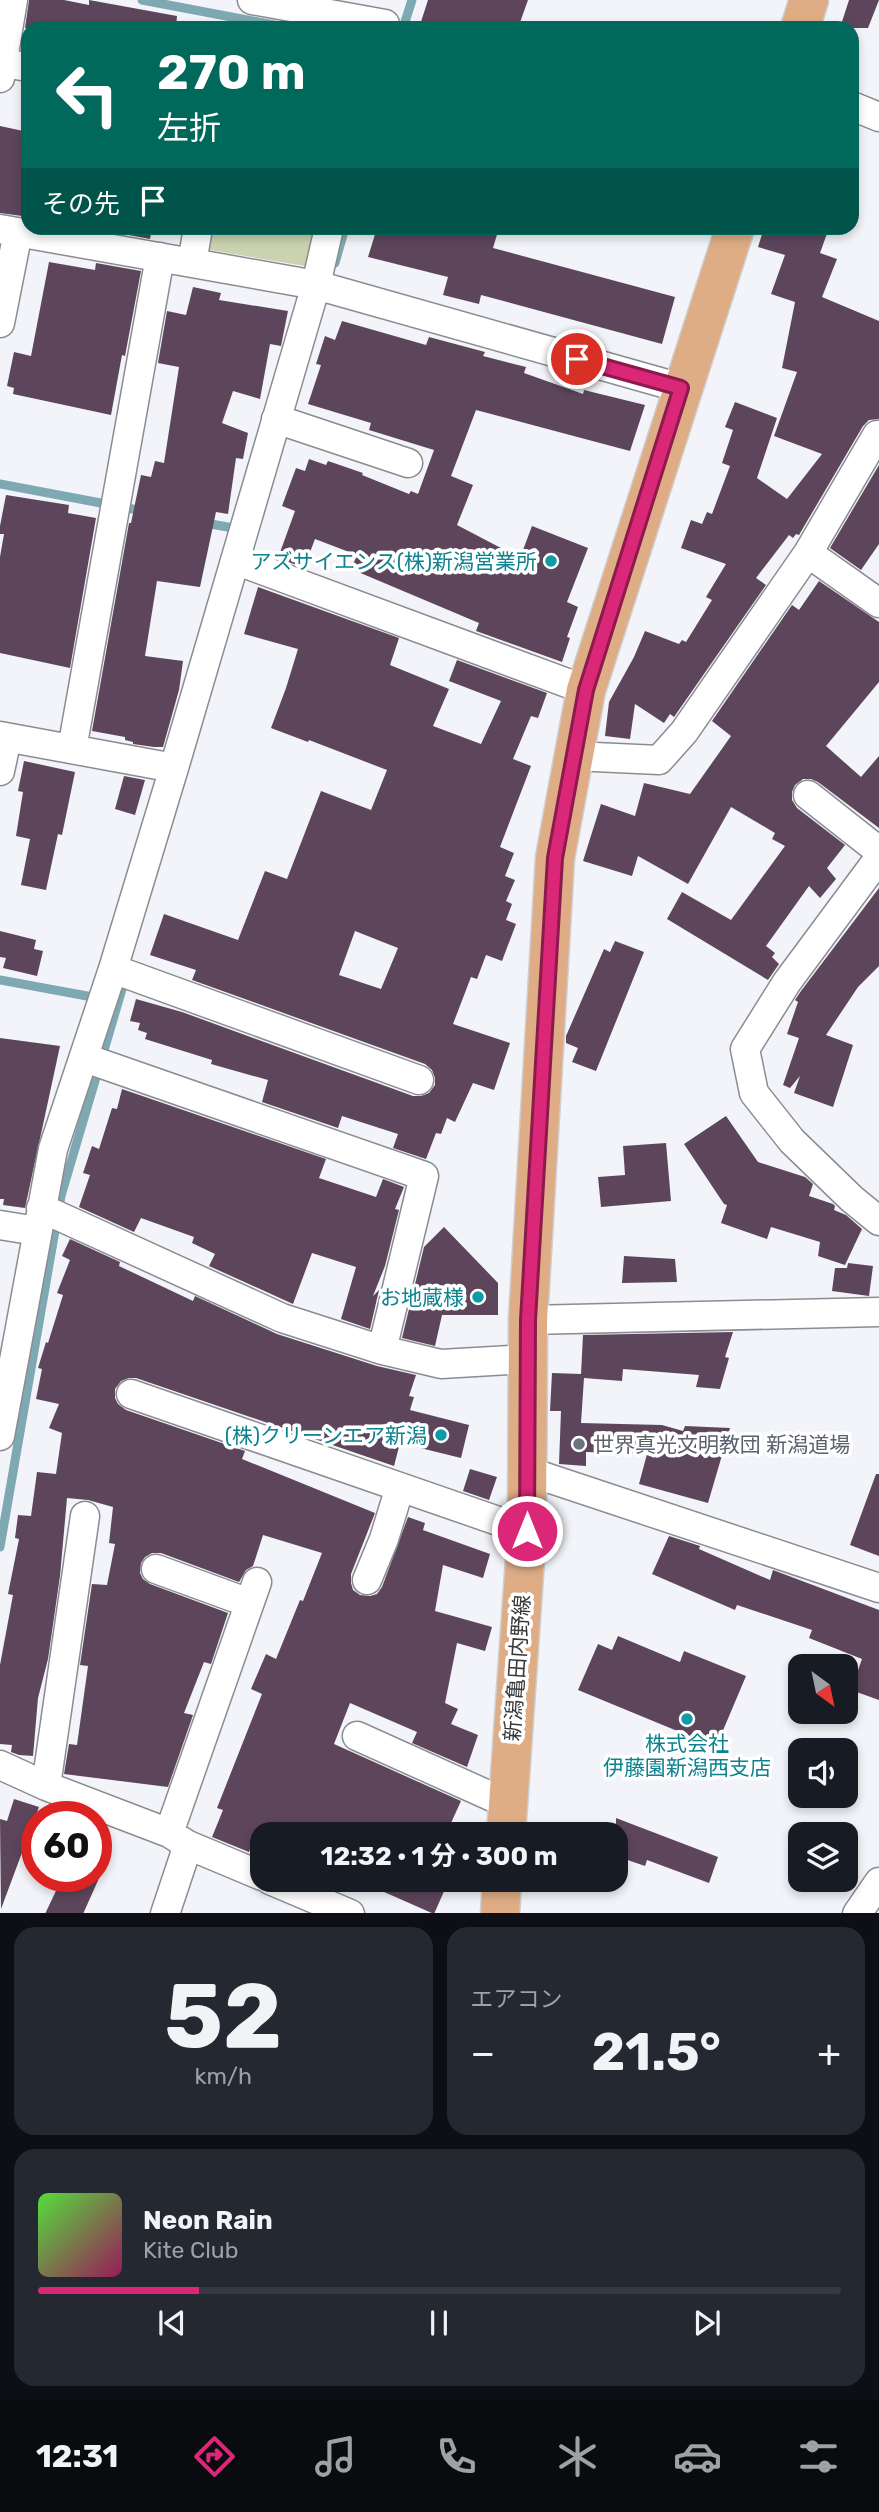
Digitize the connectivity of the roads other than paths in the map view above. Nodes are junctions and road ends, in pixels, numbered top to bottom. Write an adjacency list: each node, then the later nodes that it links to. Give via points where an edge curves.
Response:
1 (13, 0): 7 (street)
2 (252, 0): 4 (street)
3 (809, 0): 6 (main road)
4 (330, 7): 5 (street)
5 (387, 17)
6 (802, 21)
7 (10, 70)
8 (859, 109): 9 (street)
9 (879, 117)
10 (9, 230): 18 (street)
11 (37, 235): 15 (street)
12 (197, 235): 16 (street)
13 (327, 235): 17 (street)
14 (733, 235): 19 (main road, 新潟亀田内野線)
15 (160, 257): 16 (street); 28 (street)
16 (192, 263): 17 (street)
17 (316, 285): 19 (street); 20 (street)
18 (0, 323)
19 (681, 388): 26 (main road, 新潟亀田内野線)
20 (276, 419): 22 (street); 24 (street)
21 (879, 436): 23 (street)
22 (408, 463)
23 (808, 553): 25 (street); 29 (street, via 684,732 659,760)
24 (235, 560): 26 (street); 30 (street)
25 (879, 603)
26 (586, 690): 29 (main road, 新潟亀田内野線)
27 (4, 737): 28 (street); 31 (street)
28 (72, 750): 30 (street)
29 (573, 756): 42 (main road, 新潟亀田内野線, via 555,858)
30 (174, 768): 35 (street)
31 (0, 771)
32 (808, 795): 33 (street)
33 (879, 851)
34 (879, 858): 39 (street, via 787,982 746,1049 754,1093 792,1141)
35 (113, 969): 36 (street); 37 (street)
36 (85, 1058): 38 (street, via 53,1149); 43 (street, via 424,1176)
37 (419, 1080)
38 (39, 1220): 40 (street); 43 (street, via 282,1318); 46 (street)
39 (879, 1221)
40 (0, 1225)
41 (879, 1312): 42 (street)
42 (528, 1320): 44 (main road, 新潟亀田内野線)
43 (382, 1350): 44 (street, via 441,1364)
44 (526, 1359): 47 (main road, 新潟亀田内野線)
45 (131, 1394): 48 (street)
46 (0, 1436)
47 (527, 1471): 50 (main road, 新潟亀田内野線); 53 (street)
48 (400, 1487): 50 (street); 52 (street)
49 (85, 1516): 56 (street)
50 (527, 1531): 57 (main road, 新潟亀田内野線)
51 (156, 1569): 58 (street, via 253,1592)
52 (367, 1580)
53 (879, 1588)
54 (356, 1736): 57 (street)
55 (0, 1765): 56 (street)
56 (46, 1786): 58 (street)
57 (507, 1819)
58 (179, 1839): 59 (street); 63 (street)
59 (250, 1872)
60 (879, 1882): 66 (street)
61 (299, 1892): 64 (street)
62 (501, 1892): 65 (main road)
63 (165, 1913)
64 (350, 1913)
65 (500, 1913)
66 (857, 1913)

